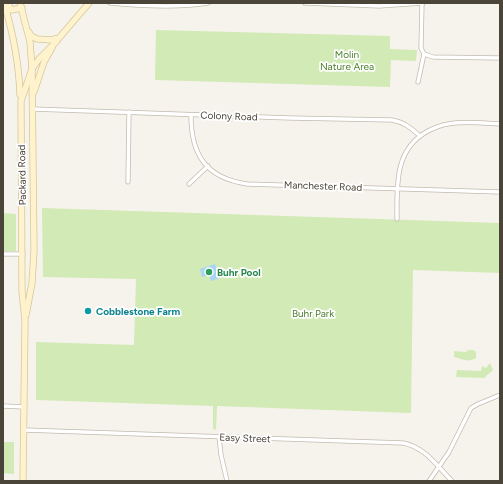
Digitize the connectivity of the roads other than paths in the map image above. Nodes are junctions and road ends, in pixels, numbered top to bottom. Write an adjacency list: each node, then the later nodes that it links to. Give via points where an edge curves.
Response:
1 (4, 3): 16 (main road, via 18,60)
2 (8, 3): 8 (main road, via 11,10)
3 (89, 3): 10 (main road, Packard Road)
4 (110, 3): 5 (street, via 186,6)
5 (208, 3)
6 (305, 3): 7 (street, via 379,6)
7 (423, 3): 11 (street, via 421,48)
8 (21, 6): 9 (main road, Packard Road)
9 (27, 29): 10 (main road, via 37,39); 13 (main road, Packard Road)
10 (58, 39): 13 (main road, Packard Road); 15 (main road, via 44,62)
11 (424, 54): 12 (street, via 433,57); 14 (street)
12 (500, 58)
13 (32, 69): 15 (main road, Packard Road); 16 (main road, Packard Road)
14 (418, 82)
15 (32, 98): 17 (main road, Packard Road)
16 (21, 101): 23 (main road, Packard Road)
17 (32, 109): 18 (street, Colony Road); 28 (main road, Packard Road)
18 (129, 112): 19 (street, Colony Road); 24 (street)
19 (191, 114): 21 (street, Colony Road, via 392,120 407,125); 22 (street, Manchester Road, via 194,145)
20 (500, 124): 21 (street, via 446,124)
21 (420, 136): 26 (street, via 406,153 399,171)
22 (208, 166): 25 (street); 26 (street, Manchester Road, via 220,177 247,184)
23 (22, 172): 28 (main road, via 26,209 30,212); 30 (main road, Packard Road)
24 (128, 182)
25 (189, 184)
26 (398, 189): 27 (street, Manchester Road); 29 (street)
27 (500, 192)
28 (34, 210): 33 (main road, Packard Road)
29 (397, 219)
30 (22, 221): 32 (main road, Packard Road); 33 (main road, via 25,231 26,271 31,272)
31 (3, 254): 32 (street)
32 (23, 254): 34 (main road, Packard Road, via 22,292)
33 (33, 268): 34 (main road, Packard Road)
34 (25, 320): 37 (main road, Packard Road)
35 (500, 395): 40 (street, via 471,408 450,452)
36 (3, 406): 37 (street)
37 (24, 407): 38 (main road, Packard Road)
38 (24, 430): 39 (street, Easy Street); 41 (main road, Packard Road)
39 (219, 437): 40 (street, Easy Street, via 403,442 422,450); 42 (street)
40 (439, 467): 43 (street); 44 (street, Easy Street)
41 (23, 481)
42 (227, 481)
43 (429, 481)
44 (452, 481)

